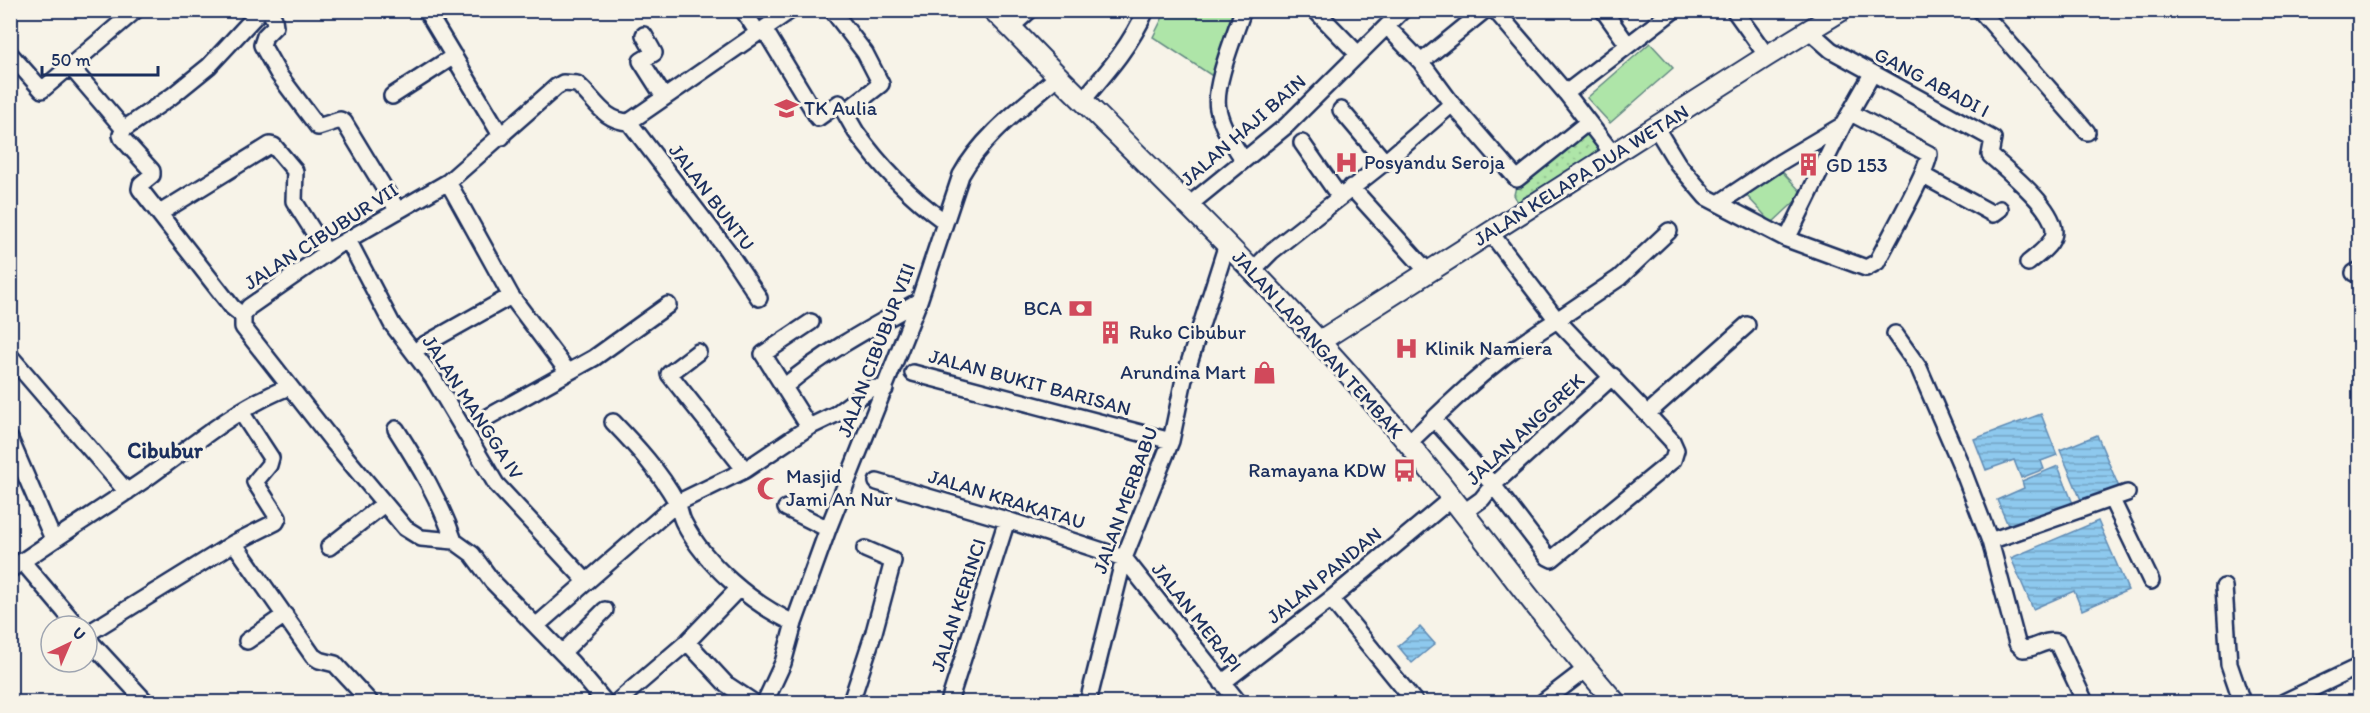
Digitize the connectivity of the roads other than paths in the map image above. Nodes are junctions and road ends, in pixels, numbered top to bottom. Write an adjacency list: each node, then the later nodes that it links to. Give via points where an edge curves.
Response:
1 (136, 10): 31 (street)
2 (261, 10): 45 (street, via 209,66)
3 (269, 10): 58 (street, via 275,26 262,45 279,75 318,127 344,122)
4 (743, 10): 23 (street)
5 (791, 10): 23 (street)
6 (832, 10): 40 (street, via 865,53 881,84)
7 (993, 10): 21 (street, JALAN LAPANGAN TEMBAK)
8 (1030, 10): 21 (street)
9 (1146, 10): 37 (street, via 1137,32)
10 (1243, 10): 50 (street, via 1221,77 1217,108)
11 (1315, 10): 26 (street)
12 (1485, 10): 30 (street)
13 (1495, 10): 34 (street)
14 (1603, 10): 25 (street)
15 (1674, 10): 25 (street)
16 (1734, 10): 29 (street)
17 (1842, 10): 22 (street, JALAN KELAPA DUA WETAN)
18 (1980, 10): 46 (street)
19 (428, 11): 28 (street)
20 (1393, 19): 26 (street, JALAN HAJI BAIN); 30 (street)
21 (1011, 27): 33 (street, JALAN LAPANGAN TEMBAK)
22 (1812, 28): 29 (street, JALAN KELAPA DUA WETAN); 32 (street, GANG ABADI I, via 1813,34 1831,50)
23 (761, 31): 36 (street); 40 (street, via 818,118 839,103)
24 (644, 35): 36 (street, via 654,53 641,62)
25 (1628, 45): 34 (street)
26 (1357, 53): 50 (street, JALAN HAJI BAIN, via 1286,126)
27 (10, 54): 31 (street, via 42,90)
28 (454, 56): 35 (street); 47 (street)
29 (1767, 56): 44 (street, JALAN KELAPA DUA WETAN)
30 (1420, 62): 38 (street)
31 (70, 66): 45 (street)
32 (1872, 74): 41 (street); 67 (street, GANG ABADI I, via 1993,139 1988,153 2052,219 2055,231 2051,241)
33 (1058, 76): 37 (street, JALAN LAPANGAN TEMBAK); 60 (street, JALAN CIBUBUR VIII, via 971,157)
34 (1566, 93): 43 (street)
35 (392, 96)
36 (664, 98): 42 (street)
37 (1083, 100): 56 (street, JALAN LAPANGAN TEMBAK)
38 (1452, 104): 43 (street, via 1517,179); 51 (street)
39 (1341, 110): 51 (street)
40 (845, 112): 60 (street, via 900,184)
41 (1847, 119): 52 (street, via 1926,151 1929,159); 55 (street); 63 (street)
42 (629, 122): 47 (street, JALAN CIBUBUR VII, via 604,114 577,84 563,83); 71 (street, JALAN BUNTU)
43 (1588, 122): 49 (street)
44 (1656, 128): 49 (street, JALAN KELAPA DUA WETAN); 55 (street, via 1696,188)
45 (124, 129): 59 (street, via 122,138 152,171 140,189)
46 (2087, 132)
47 (502, 137): 53 (street, JALAN CIBUBUR VII)
48 (1302, 143): 54 (street)
49 (1613, 154): 62 (street, JALAN KELAPA DUA WETAN)
50 (1243, 159): 56 (street, JALAN HAJI BAIN)
51 (1385, 162): 54 (street)
52 (1922, 175): 57 (street, via 1993,213); 63 (street, via 1870,267 1863,268)
53 (448, 182): 58 (street, JALAN CIBUBUR VII); 70 (street)
54 (1345, 191): 68 (street); 69 (street)
55 (1719, 203): 63 (street)
56 (1189, 205): 65 (street, JALAN LAPANGAN TEMBAK)
57 (2000, 209)
58 (398, 211): 64 (street, JALAN CIBUBUR VII)
59 (160, 213): 66 (street, via 270,145 295,171 294,201); 74 (street)
60 (945, 222): 72 (street, JALAN CIBUBUR VIII)
61 (1669, 231): 75 (street, via 1619,278)
62 (1490, 232): 69 (street, JALAN KELAPA DUA WETAN); 75 (street, JALAN ANGGREK)
63 (1786, 239)
64 (348, 240): 66 (street, JALAN CIBUBUR VII); 120 (street, JALAN MANGGA IV, via 392,324 433,378 496,484)
65 (1227, 244): 68 (street, JALAN LAPANGAN TEMBAK); 97 (street, JALAN MERBABU, via 1184,379)
66 (327, 253): 74 (street, JALAN CIBUBUR VII)
67 (2028, 263)
68 (1253, 270): 79 (street, JALAN LAPANGAN TEMBAK)
69 (1428, 272): 79 (street, JALAN KELAPA DUA WETAN)
70 (510, 296): 80 (street); 83 (street)
71 (759, 298)
72 (919, 301): 86 (street, via 834,350); 88 (street, JALAN CIBUBUR VIII)
73 (668, 305): 83 (street)
74 (243, 316): 87 (street, JALAN CIBUBUR VII, via 243,327)
75 (1557, 320): 85 (street, JALAN ANGGREK); 91 (street, via 1518,345)
76 (811, 322): 86 (street, via 763,354)
77 (1747, 325): 90 (street)
78 (1895, 334): 113 (street, via 1919,368)
79 (1320, 341): 98 (street, JALAN LAPANGAN TEMBAK)
80 (422, 346)
81 (698, 352): 99 (street, via 669,374)
82 (10, 356): 102 (street)
83 (568, 372): 92 (street)
84 (913, 373): 97 (street, JALAN BUKIT BARISAN)
85 (1613, 376): 90 (street, JALAN ANGGREK); 101 (street, JALAN ANGGREK)
86 (785, 386): 94 (street)
87 (289, 387): 89 (street, via 269,394); 106 (street, JALAN CIBUBUR VII)
88 (885, 389): 94 (street, via 871,388 836,414); 110 (street, JALAN CIBUBUR VIII)
89 (241, 412): 102 (street); 114 (street, via 271,458 255,482 278,518)
90 (1647, 414): 101 (street, JALAN ANGGREK, via 1672,441 1676,450 1673,460 1552,559)
91 (1434, 419): 98 (street); 101 (street)
92 (479, 422)
93 (614, 422): 105 (street)
94 (809, 426): 99 (street)
95 (396, 429): 112 (street, via 423,471)
96 (10, 439): 111 (street)
97 (1171, 441): 117 (street, JALAN MERBABU)
98 (1408, 443): 107 (street, JALAN LAPANGAN TEMBAK)
99 (745, 471): 105 (street)
100 (878, 482): 109 (street, JALAN KRAKATAU)
101 (1493, 485): 107 (street, JALAN ANGGREK, via 1482,499)
102 (127, 492): 111 (street)
103 (2127, 493): 104 (street)
104 (2112, 500): 113 (street); 119 (street)
105 (677, 503): 120 (street); 122 (street, via 693,538)
106 (384, 504): 112 (street, JALAN CIBUBUR VII, via 414,535); 115 (street)
107 (1458, 505): 123 (street, JALAN PANDAN); 135 (street, JALAN LAPANGAN TEMBAK)
108 (786, 508): 110 (street)
109 (1007, 520): 117 (street, JALAN KRAKATAU); 146 (street, JALAN KERINCI)
110 (828, 529): 127 (street, JALAN CIBUBUR VIII)
111 (53, 539): 118 (street)
112 (454, 541): 128 (street, via 472,554)
113 (1990, 541): 151 (street, via 2017,643 2028,649 2051,640 2057,642)
114 (234, 543): 126 (street); 129 (street)
115 (329, 547)
116 (865, 549): 145 (street, via 893,561)
117 (1124, 558): 136 (street, JALAN MERAPI); 147 (street, JALAN MERBABU)
118 (16, 566): 125 (street)
119 (2151, 580)
120 (586, 581): 128 (street)
121 (2224, 587): 152 (street, via 2229,663)
122 (739, 588): 127 (street); 131 (street)
123 (1330, 599): 136 (street, JALAN PANDAN); 148 (street)
124 (605, 610): 133 (street)
125 (65, 614)
126 (285, 615): 130 (street); 140 (street, via 314,656 335,664)
127 (794, 623): 144 (street, JALAN CIBUBUR VIII, via 783,663)
128 (536, 626): 133 (street)
129 (99, 628)
130 (246, 640)
131 (687, 642): 142 (street); 143 (street, via 726,684)
132 (99, 650): 138 (street)
133 (562, 653): 141 (street)
134 (2360, 666): 137 (street)
135 (1586, 669): 149 (street); 150 (street, JALAN LAPANGAN TEMBAK)
136 (1222, 683): 139 (street, JALAN MERAPI)
137 (2311, 697): 153 (street)
138 (142, 701)
139 (1236, 701)
140 (370, 702)
141 (605, 702)
142 (617, 702)
143 (753, 702)
144 (765, 702)
145 (851, 702)
146 (949, 702)
147 (1088, 702)
148 (1415, 702)
149 (1543, 702)
150 (1615, 702)
151 (2085, 702)
152 (2242, 702)
153 (2284, 702)

